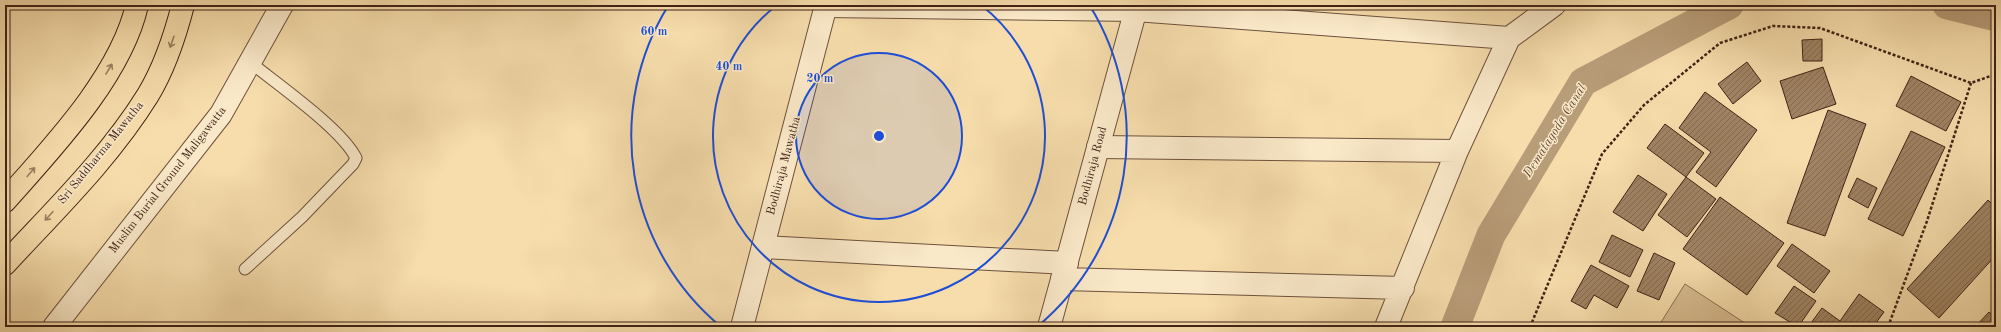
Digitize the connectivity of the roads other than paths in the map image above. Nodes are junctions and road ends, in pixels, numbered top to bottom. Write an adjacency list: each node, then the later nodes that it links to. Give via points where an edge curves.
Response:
1 (137, 5): 11 (highway, one-way to 1, via 61,136 95,91 126,39)
2 (183, 5): 13 (highway, Sri Saddharma Mawatha, one-way to 13, via 167,57 137,112 80,182)
3 (282, 5): 8 (street, Muslim Burial Ground Maligawatta)
4 (826, 5): 6 (street); 12 (street, Bodhiraja Mawatha)
5 (1554, 5): 7 (street)
6 (1136, 7): 7 (street); 9 (street, Bodhiraja Road)
7 (1510, 38): 10 (street)
8 (250, 62): 14 (lane, via 328,125 353,150 356,158 302,217); 17 (street, Muslim Burial Ground Maligawatta, via 221,114)
9 (1098, 147): 10 (street); 15 (street, Bodhiraja Road)
10 (1457, 151): 16 (street)
11 (5, 201)
12 (763, 247): 15 (street); 18 (street, Bodhiraja Mawatha)
13 (5, 264)
14 (245, 269)
15 (1064, 271): 16 (street); 19 (street, Bodhiraja Road)
16 (1403, 288): 20 (street)
17 (54, 327)
18 (742, 327)
19 (1049, 327)
20 (1386, 327)

